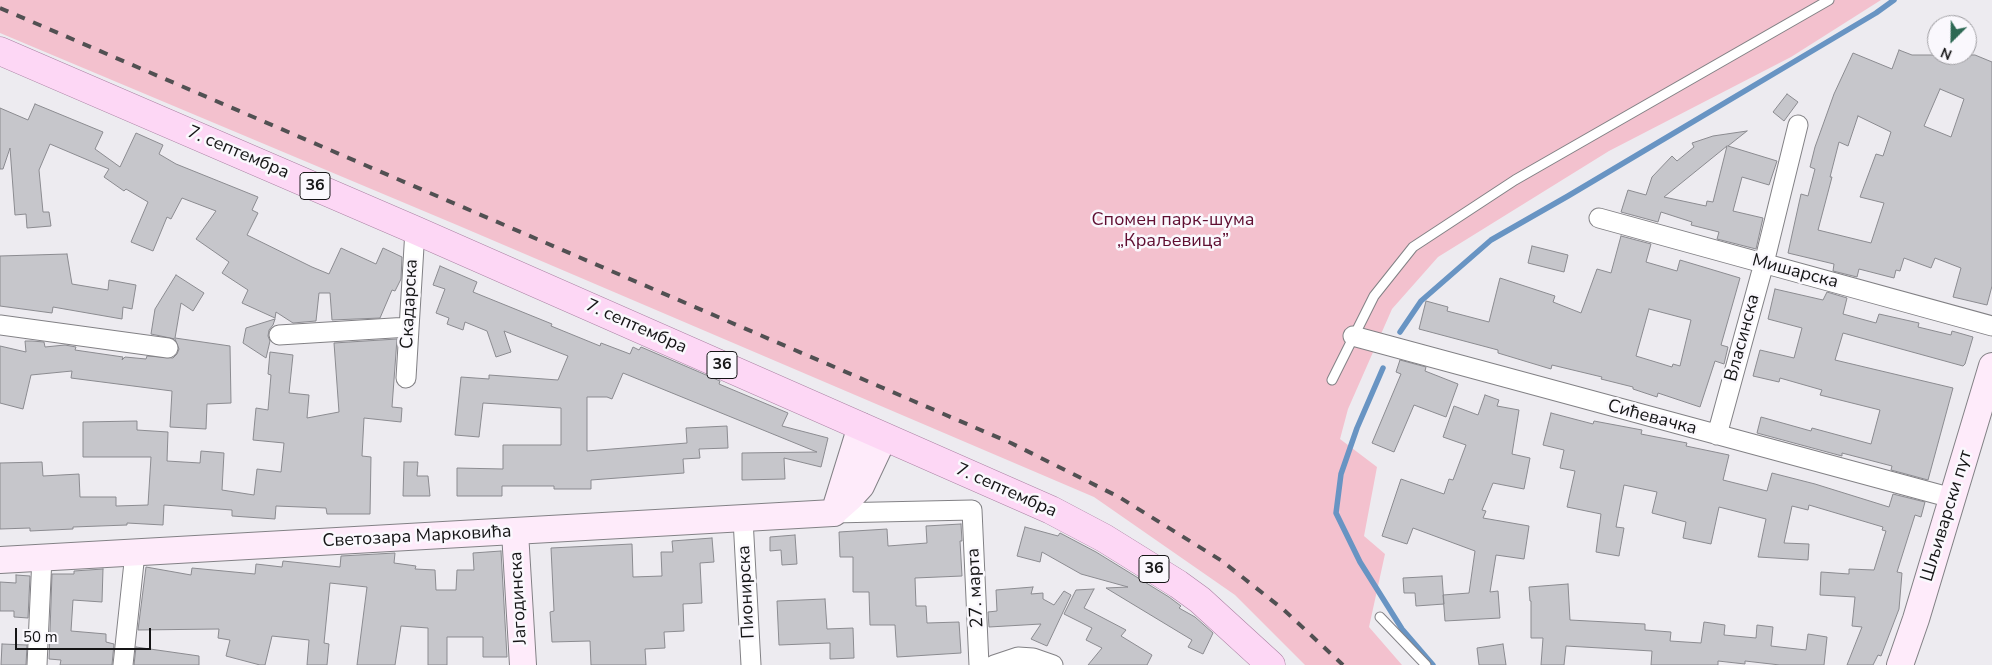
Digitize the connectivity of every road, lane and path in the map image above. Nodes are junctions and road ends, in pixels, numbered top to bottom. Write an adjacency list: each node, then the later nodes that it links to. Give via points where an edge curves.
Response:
1 (1829, 0): 11 (lane, via 1515,180 1413,246 1374,296)
2 (0, 51): 5 (main road, 7. септембра / 36)
3 (1798, 125): 6 (street, Власинска)
4 (1599, 218): 6 (street, Мишарска)
5 (415, 230): 9 (street, Скадарска); 16 (main road, 7. септембра / 36)
6 (1764, 264): 8 (street, Мишарска); 17 (street, Власинска)
7 (0, 325): 12 (street)
8 (1992, 326)
9 (409, 328): 10 (street); 14 (street, Скадарска)
10 (279, 335)
11 (1353, 336): 15 (lane); 17 (street, Сићевачка)
12 (168, 348)
13 (1992, 366): 18 (street, Шљиварски пут)
14 (406, 378)
15 (1332, 380)
16 (873, 431): 20 (street); 34 (main road, 7. септембра / 36, via 1025,498 1104,538 1200,600)
17 (1717, 435): 18 (street, Сићевачка)
18 (1952, 498): 36 (street, Шљиварски пут)
19 (972, 510): 20 (street, Светозара Марковића); 31 (street, 27. марта)
20 (833, 513): 21 (street, Светозара Марковића)
21 (743, 519): 22 (street, Светозара Марковића); 30 (street, Пионирска)
22 (515, 532): 23 (street, Светозара Марковића); 29 (street, Јагодинска)
23 (135, 553): 24 (street, Светозара Марковића); 28 (street)
24 (42, 557): 25 (street, Светозара Марковића); 27 (street)
25 (0, 560)
26 (1380, 617): 35 (lane)
27 (37, 665)
28 (123, 665)
29 (523, 665)
30 (751, 665)
31 (979, 665)
32 (994, 665): 33 (street, via 1018,657)
33 (1053, 665)
34 (1270, 665)
35 (1426, 665)
36 (1900, 665)

